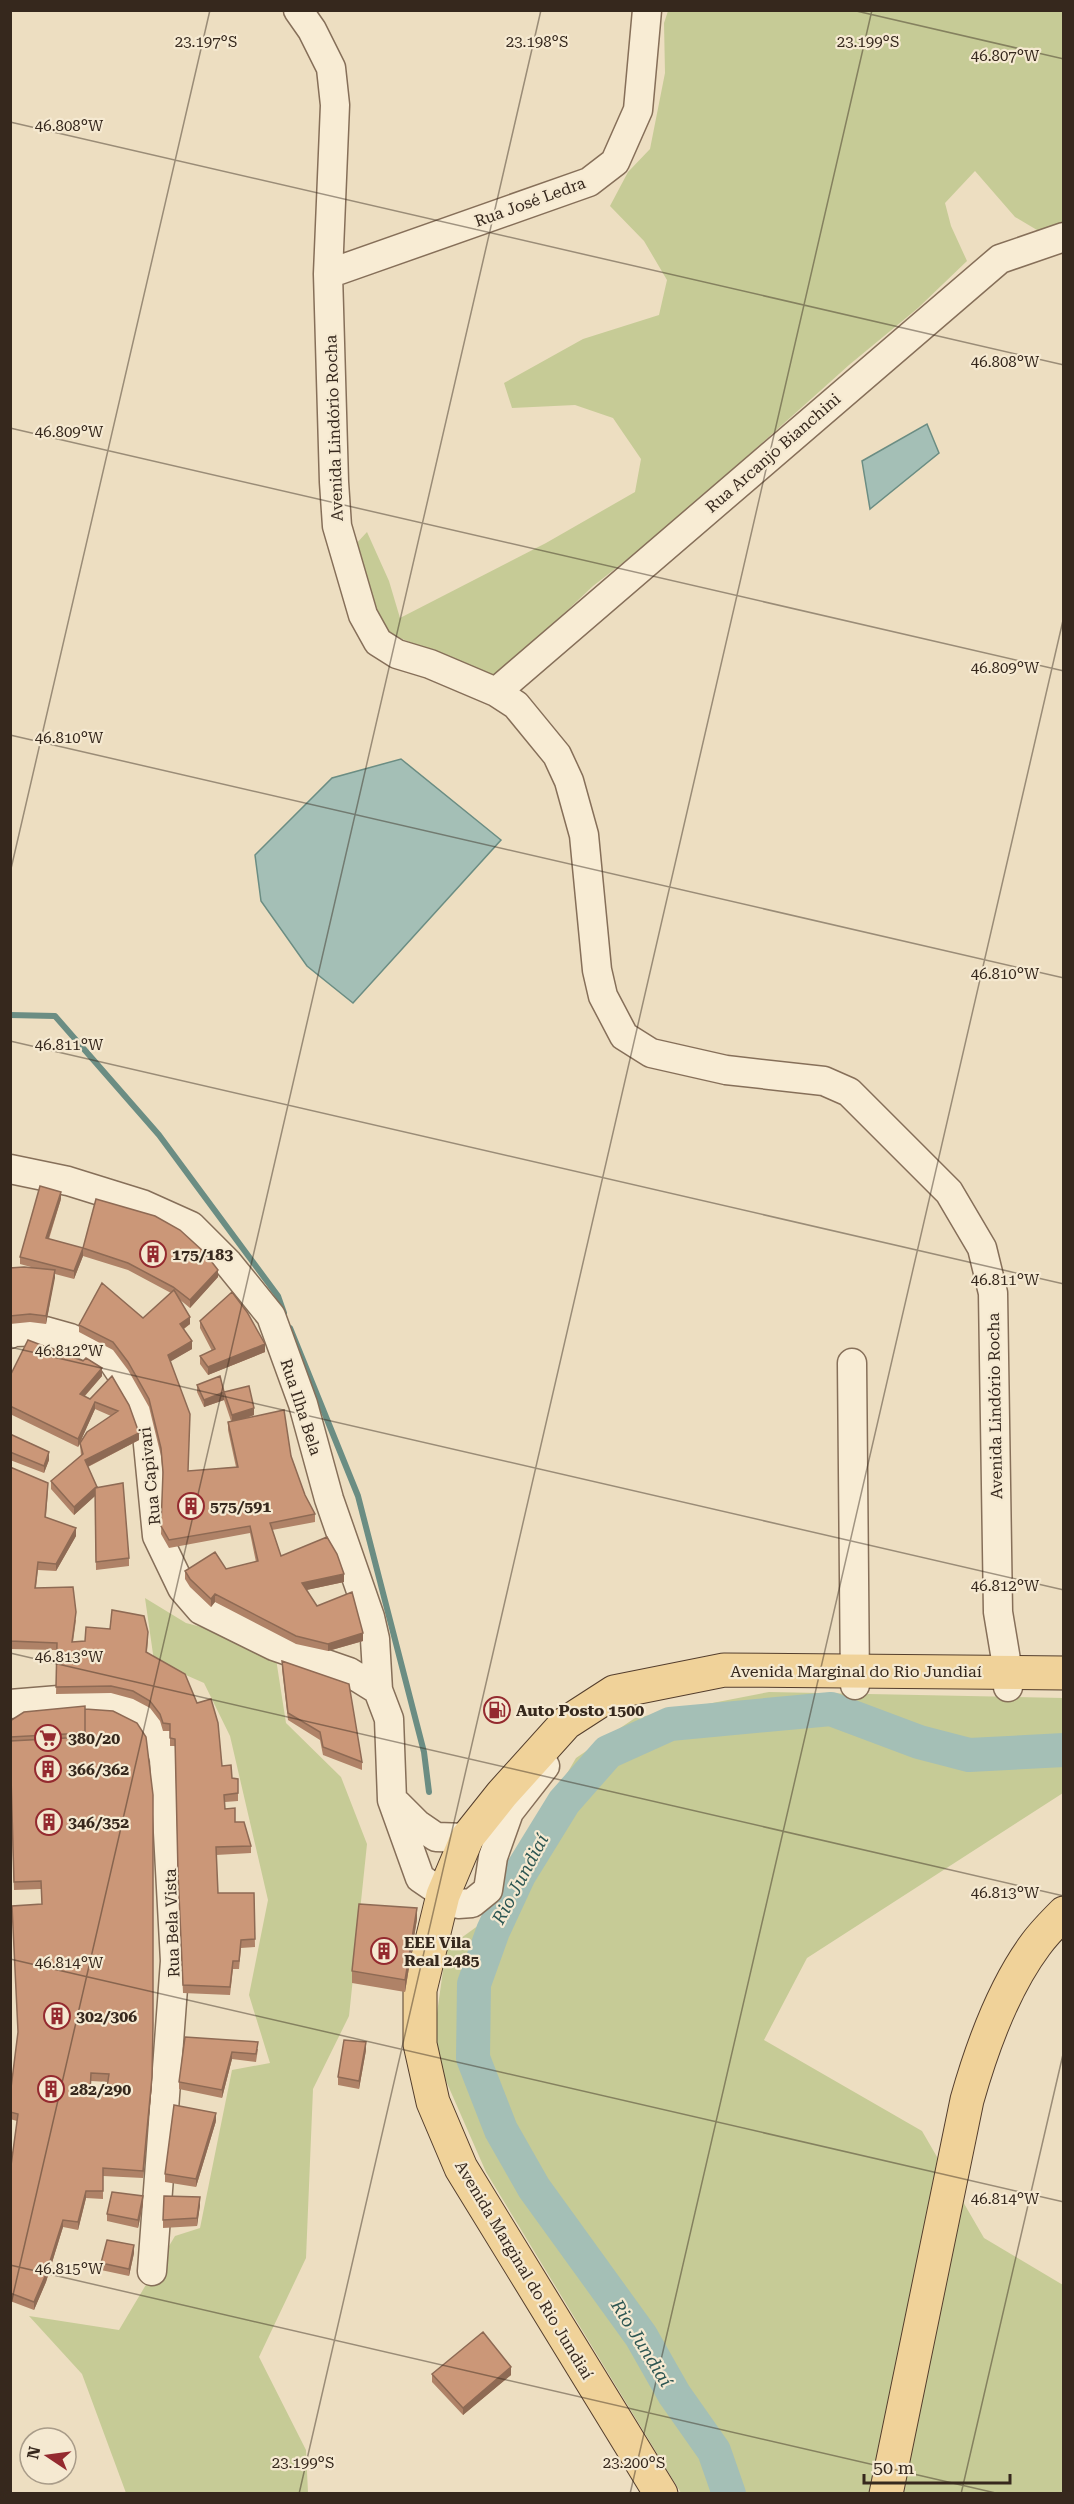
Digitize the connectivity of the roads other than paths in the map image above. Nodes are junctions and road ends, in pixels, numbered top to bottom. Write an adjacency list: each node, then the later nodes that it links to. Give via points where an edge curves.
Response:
1 (298, 10): 4 (street, Avenida Lindório Rocha, via 331,68 335,105)
2 (647, 10): 4 (street, Rua José Ledra, via 638,110 615,162 589,182)
3 (1064, 237): 5 (street, Rua Arcanjo Bianchini, via 1000,259)
4 (328, 274): 5 (street, Avenida Lindório Rocha, via 337,526 363,615 378,642 397,654)
5 (496, 692): 11 (street, Avenida Lindório Rocha, via 516,705 557,754 569,780 584,835 597,970 603,996 624,1036 651,1053 726,1070 824,1081 849,1092 949,1192 982,1248 993,1293 998,1612)
6 (10, 1169): 13 (street, Rua Ilha Bela, via 100,1191 191,1226 228,1263 271,1316 370,1617)
7 (10, 1334): 13 (street, Rua Capivari, via 45,1331 110,1357 132,1390 146,1424 157,1536 182,1588 201,1610 274,1646 349,1672)
8 (852, 1363): 10 (street)
9 (1064, 1672): 11 (main road, Avenida Marginal do Rio Jundiaí)
10 (855, 1678): 11 (main road, Avenida Marginal do Rio Jundiaí); 16 (main road, Avenida Marginal do Rio Jundiaí, via 724,1670 614,1692 566,1723 502,1794); 18 (street, via 737,1684 609,1708 562,1745 509,1812 493,1857 488,1890 472,1903 458,1904)
11 (1008, 1680): 12 (street)
12 (1064, 1688)
13 (378, 1690): 15 (street, Rua Ilha Bela, via 389,1719)
14 (10, 1704): 20 (street, Rua Bela Vista, via 71,1699 128,1706 155,1729 164,1759 175,1961)
15 (392, 1800): 16 (street, via 417,1824); 17 (street, Rua Ilha Bela)
16 (452, 1838): 17 (street); 18 (main road, Avenida Marginal do Rio Jundiaí)
17 (418, 1873): 18 (street, Rua Ilha Bela)
18 (442, 1895): 21 (main road, Avenida Marginal do Rio Jundiaí, via 420,1990 420,2044 433,2102 461,2168)
19 (1064, 1913): 22 (main road, via 1035,1944 981,2050 967,2100)
20 (152, 2271)
21 (661, 2493)
22 (886, 2493)

